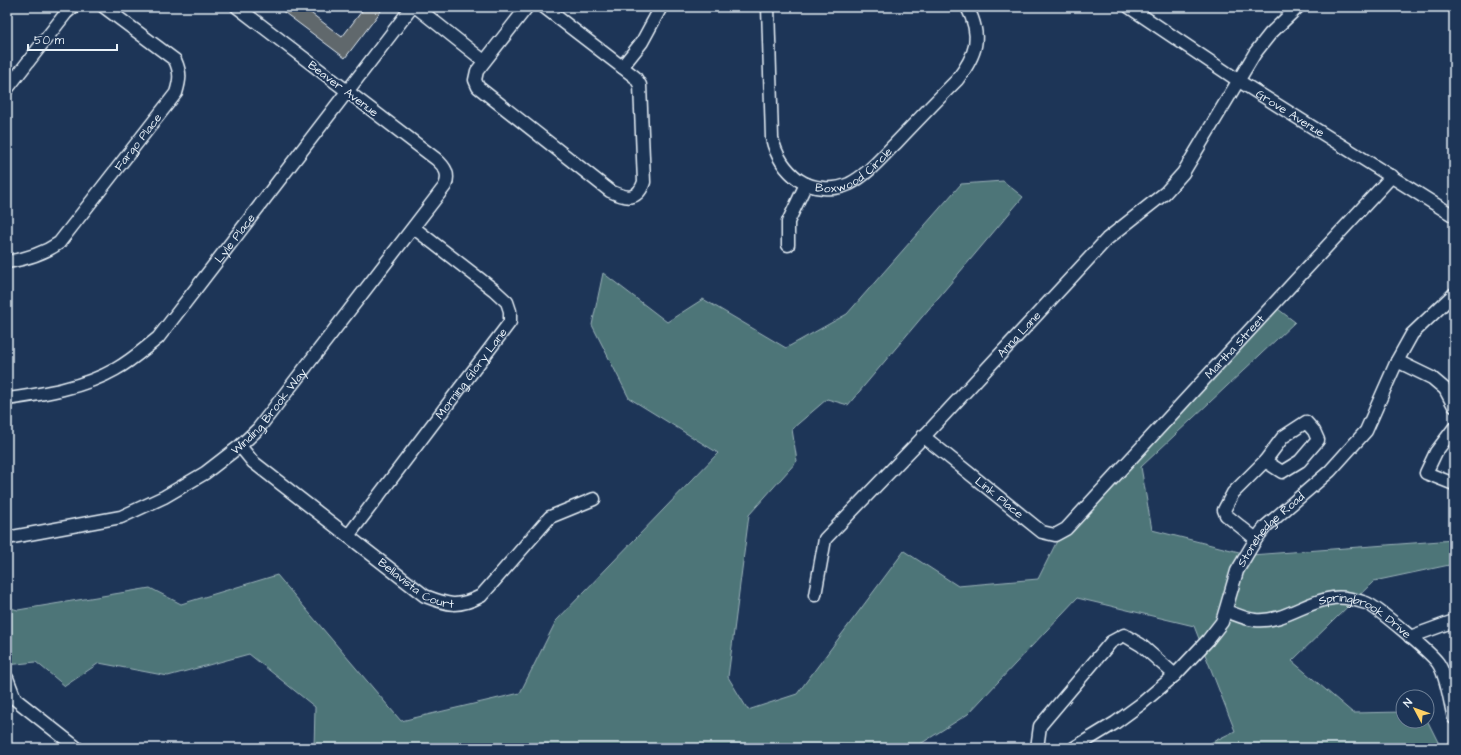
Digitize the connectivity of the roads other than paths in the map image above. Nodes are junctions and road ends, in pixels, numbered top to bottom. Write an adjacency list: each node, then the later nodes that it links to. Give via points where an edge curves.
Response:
1 (73, 7): 16 (street)
2 (104, 7): 24 (street, Fargo Place, via 175,60 180,70 176,93 59,243 36,256)
3 (237, 7): 17 (street, Beaver Avenue)
4 (412, 7): 17 (street, Lyle Place)
5 (416, 7): 13 (street)
6 (527, 7): 13 (street)
7 (544, 7): 14 (street)
8 (661, 7): 14 (street, via 642,42)
9 (768, 7): 20 (street, Boxwood Circle, via 772,138 779,160 786,169)
10 (967, 7): 20 (street, Boxwood Circle, via 974,21 976,42 968,64 957,80 868,171 855,180 839,187 816,187)
11 (1129, 7): 15 (street, Grove Avenue)
12 (1298, 7): 15 (street, Anna Lane, via 1270,34)
13 (484, 61): 14 (street, via 477,71 475,80 482,91 610,191 624,198 634,196 641,190 644,182 640,85)
14 (622, 67)
15 (1239, 80): 19 (street, Grove Avenue); 30 (street, Anna Lane, via 1183,173 1170,188 1107,239)
16 (9, 84)
17 (346, 91): 18 (street, Beaver Avenue, via 436,159); 27 (street, Lyle Place, via 158,338 115,370 81,384)
18 (447, 172): 22 (street, Winding Brook Way, via 445,186)
19 (1392, 176): 21 (street, Grove Avenue); 35 (street, Martha Street)
20 (806, 184): 23 (street, via 788,222)
21 (1454, 216)
22 (414, 228): 31 (street, Winding Brook Way, via 258,429); 36 (street, Morning Glory Lane, via 507,302 510,322)
23 (788, 245)
24 (7, 262)
25 (1454, 294): 26 (street, Stonehedge Road, via 1412,334)
26 (1397, 361): 28 (street, via 1432,378 1445,389); 38 (street, Stonehedge Road, via 1366,431 1330,471 1266,526)
27 (7, 399)
28 (1454, 406)
29 (1454, 428): 33 (street, via 1436,452 1426,473)
30 (924, 436): 35 (street, Link Place, via 1042,532 1055,535 1066,529); 39 (street, Anna Lane, via 825,540)
31 (240, 446): 36 (street, Bellavista Court, via 253,462); 37 (street, Winding Brook Way, via 205,473 164,497 121,517)
32 (1265, 461): 38 (street, via 1234,493 1224,510 1226,515)
33 (1454, 484)
34 (594, 499): 36 (street, Bellavista Court, via 550,517 481,596 456,605 425,596)
35 (1078, 517)
36 (348, 536)
37 (7, 538)
38 (1256, 539): 40 (street, Stonehedge Road, via 1237,571 1229,592)
39 (815, 595)
40 (1226, 611): 42 (street, Springbrook Drive, via 1254,620 1266,620 1334,597 1367,603); 43 (street, Stonehedge Road, via 1222,622 1208,640)
41 (1454, 621): 42 (street)
42 (1410, 638): 45 (street, Springbrook Drive, via 1438,663)
43 (1175, 675): 46 (street, Stonehedge Road, via 1141,704); 48 (street, via 1141,645 1124,635 1111,642 1040,726)
44 (7, 678): 47 (street, via 15,699)
45 (1454, 718)
46 (1096, 735): 49 (street, Stonehedge Road); 50 (street)
47 (77, 748)
48 (1037, 748)
49 (1074, 748)
50 (1096, 748)

